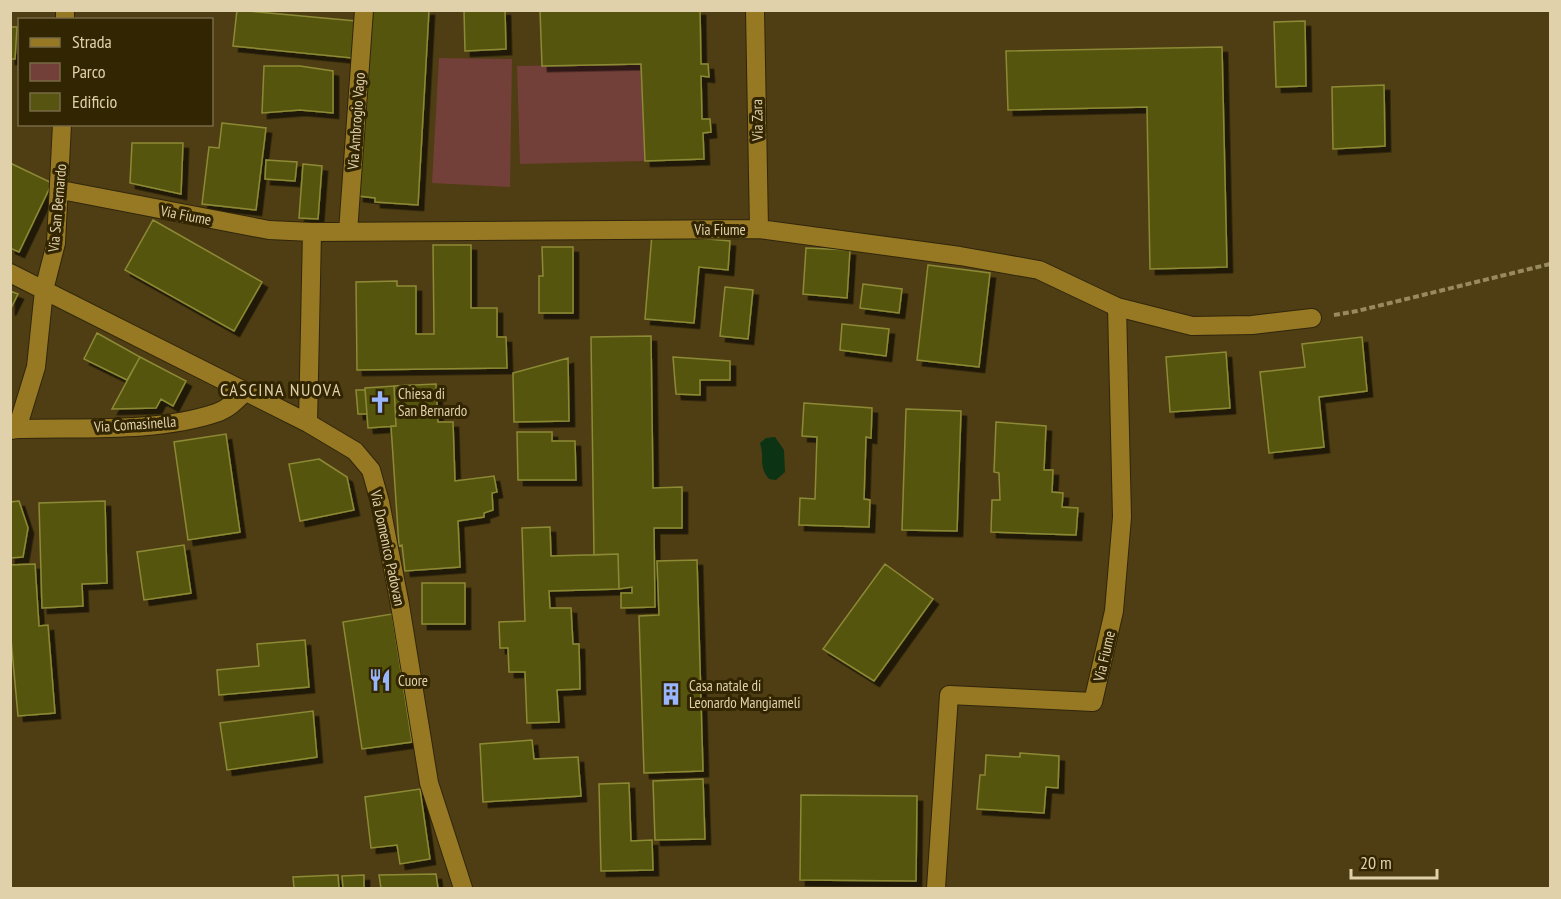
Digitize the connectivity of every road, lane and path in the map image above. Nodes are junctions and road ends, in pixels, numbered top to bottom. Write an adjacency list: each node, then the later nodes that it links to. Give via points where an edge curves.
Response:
1 (364, 10): 7 (street, Via Ambrogio Vago)
2 (755, 10): 5 (street, Via Zara)
3 (62, 126): 4 (street, Via San Bernardo)
4 (61, 190): 6 (street, Via Fiume, via 269,230); 10 (street, Via San Bernardo, via 56,243)
5 (759, 229): 7 (street, Via Fiume); 11 (street, Via Fiume, via 1040,270)
6 (312, 232): 7 (street, Via Fiume); 14 (street)
7 (348, 232)
8 (1551, 264): 12 (path, via 1357,311)
9 (10, 273): 10 (street, Via Domenico Padovan)
10 (44, 290): 13 (street, Via Domenico Padovan); 15 (street, Via San Bernardo, via 36,366)
11 (1117, 307): 12 (street, Via Fiume, via 1192,326); 17 (street, Via Fiume, via 1122,517 1113,611 1093,702 949,695)
12 (1312, 318)
13 (245, 392): 14 (street, Via Domenico Padovan); 15 (street, Via Comasinella, via 217,413 167,424)
14 (308, 423): 16 (street, Via Domenico Padovan, via 355,451 370,470 385,525 429,783)
15 (14, 430)
16 (463, 888)
17 (936, 888)

